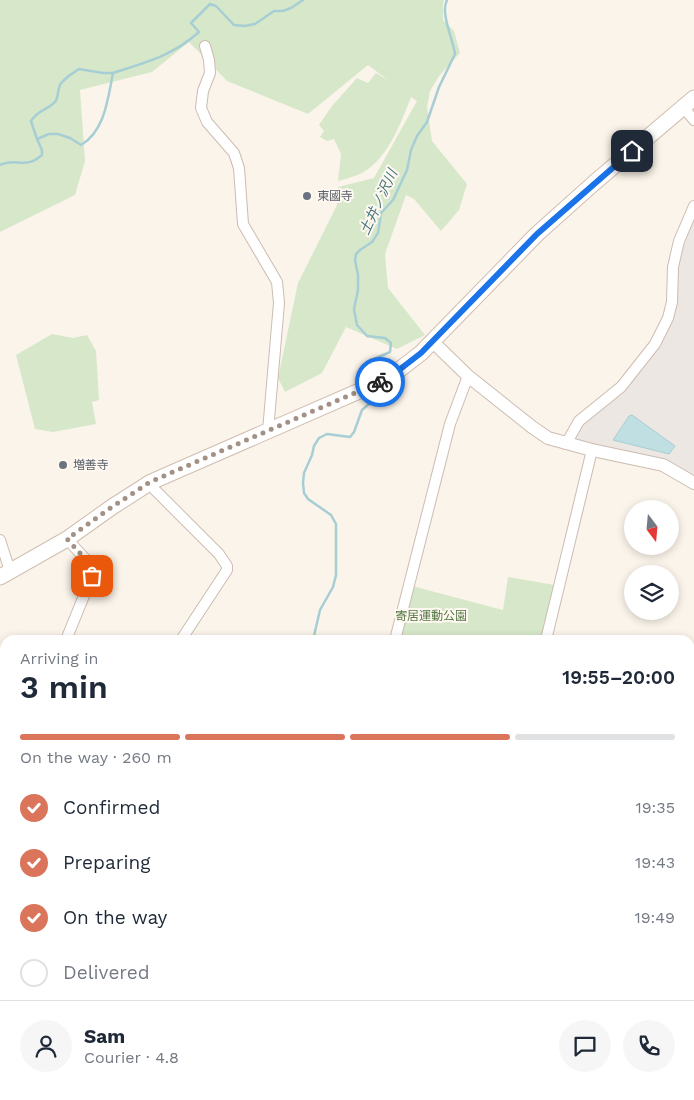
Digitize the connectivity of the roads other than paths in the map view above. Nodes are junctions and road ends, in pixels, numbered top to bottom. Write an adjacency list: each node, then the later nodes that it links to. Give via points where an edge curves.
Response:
1 (205, 46): 7 (street, via 210,73 201,108 207,122 234,153 240,168 243,224 277,282 279,303)
2 (688, 102): 3 (street); 5 (main road, via 537,234)
3 (694, 120)
4 (694, 206): 8 (street, via 675,258 668,318 655,344 621,387 579,422)
5 (432, 341): 6 (street); 7 (main road, via 391,376)
6 (468, 376): 8 (street, via 532,427 548,438); 17 (street, via 450,424)
7 (268, 431): 10 (main road)
8 (566, 444): 9 (street)
9 (592, 450): 11 (street, via 663,465); 18 (street)
10 (150, 482): 12 (main road); 16 (street, via 227,566)
11 (694, 483)
12 (67, 539): 14 (main road); 15 (street, via 90,564 92,576)
13 (0, 540): 14 (street)
14 (5, 574)
15 (68, 635)
16 (184, 635)
17 (396, 635)
18 (547, 635)

